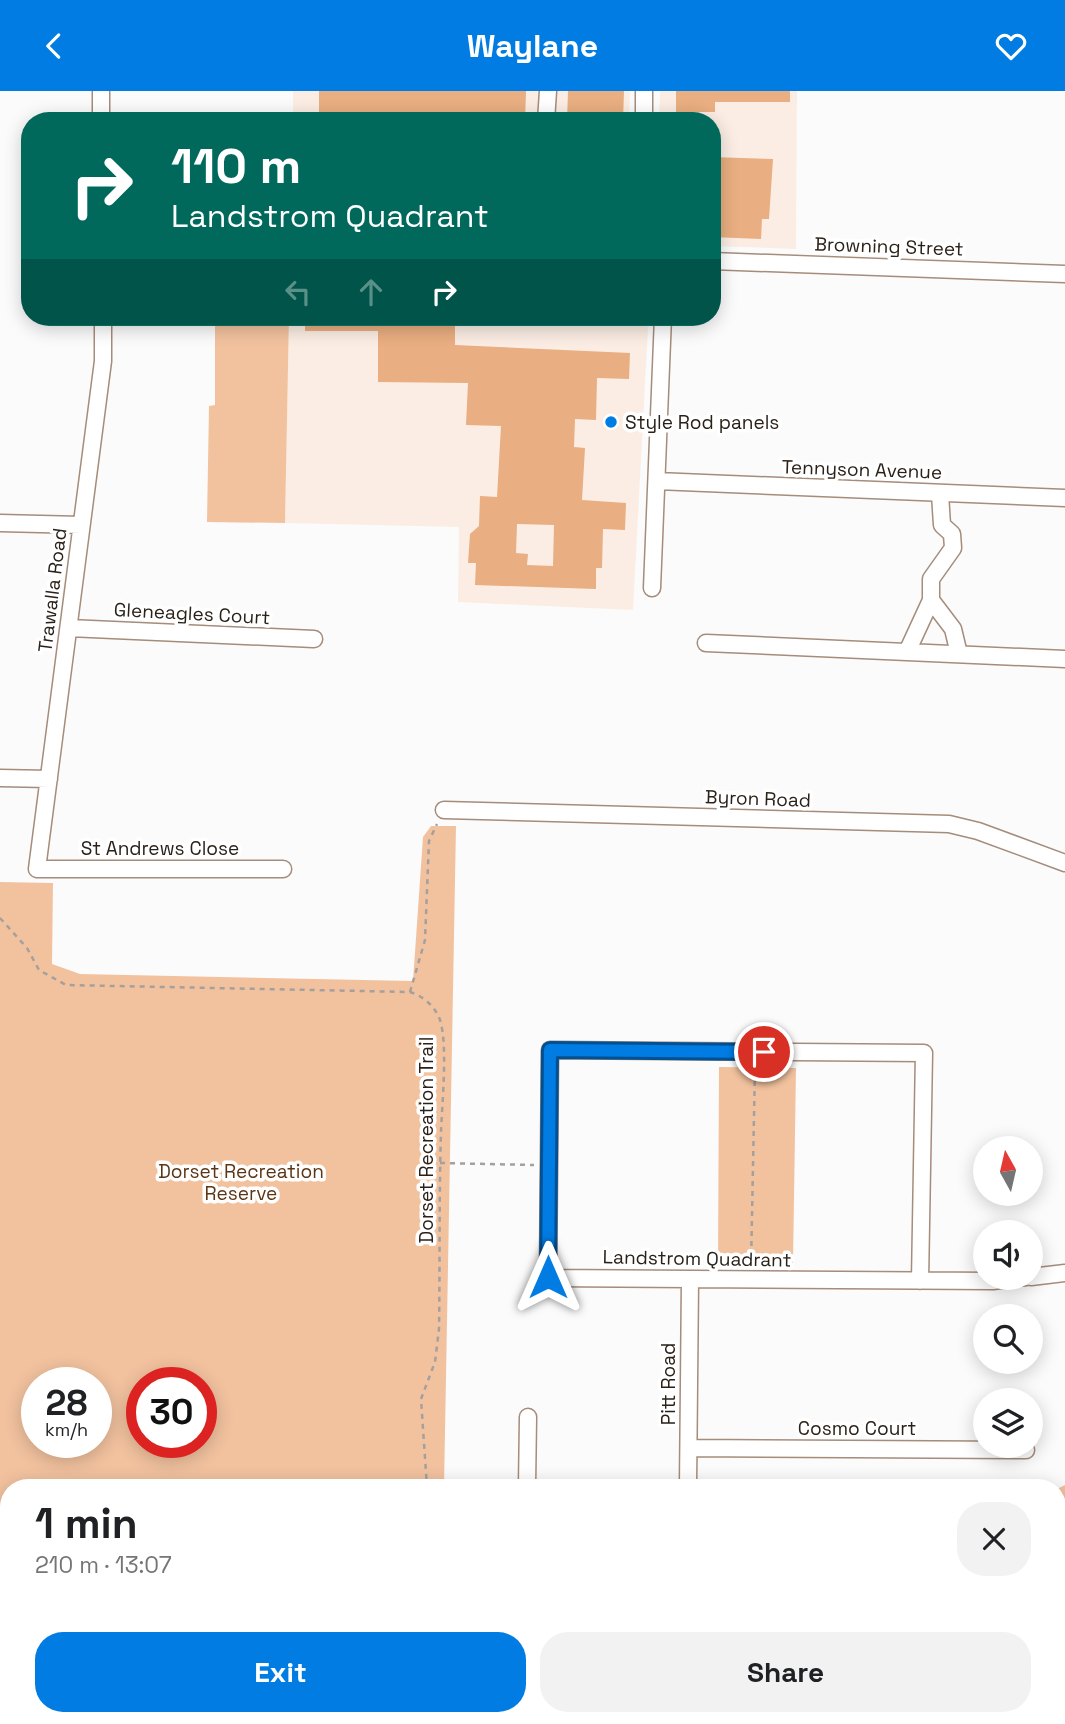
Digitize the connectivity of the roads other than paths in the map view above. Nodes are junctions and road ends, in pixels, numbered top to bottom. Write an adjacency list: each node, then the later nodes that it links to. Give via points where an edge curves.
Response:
1 (101, 91): 4 (street)
2 (548, 91): 5 (street)
3 (644, 91): 6 (street)
4 (101, 112)
5 (547, 112)
6 (644, 112)
7 (721, 261): 8 (street, Browning Street)
8 (1065, 274)
9 (103, 326): 15 (street, Trawalla Road, via 103,361)
10 (663, 326): 11 (street)
11 (657, 481): 12 (street, Tennyson Avenue); 16 (street)
12 (940, 494): 13 (street, Tennyson Avenue); 17 (street, via 942,525 952,534 953,548 931,579)
13 (1065, 498)
14 (0, 523): 15 (street)
15 (81, 525): 18 (street, Trawalla Road)
16 (653, 588)
17 (931, 600): 21 (street); 22 (street, via 953,629)
18 (69, 628): 19 (street, Gleneagles Court); 25 (street, Trawalla Road)
19 (314, 639)
20 (706, 643): 21 (street)
21 (907, 652): 22 (street)
22 (958, 654): 23 (street)
23 (1065, 659)
24 (0, 778): 25 (street)
25 (49, 779): 28 (street, Trawalla Road)
26 (443, 810): 27 (street, Byron Road, via 949,824)
27 (1065, 863)
28 (37, 869): 29 (street, St Andrews Close)
29 (284, 869)
30 (1065, 1273): 31 (street, Landstrom Quadrant)
31 (1043, 1275)
32 (690, 1280): 33 (street, Landstrom Quadrant); 33 (street, Landstrom Quadrant, via 548,1277 550,1050 924,1053); 36 (street, Pitt Road)
33 (920, 1281): 34 (street, Landstrom Quadrant)
34 (973, 1281)
35 (528, 1417): 38 (street)
36 (689, 1448): 37 (street, Cosmo Court); 39 (street, Pitt Road)
37 (973, 1450)
38 (527, 1479)
39 (688, 1479)

